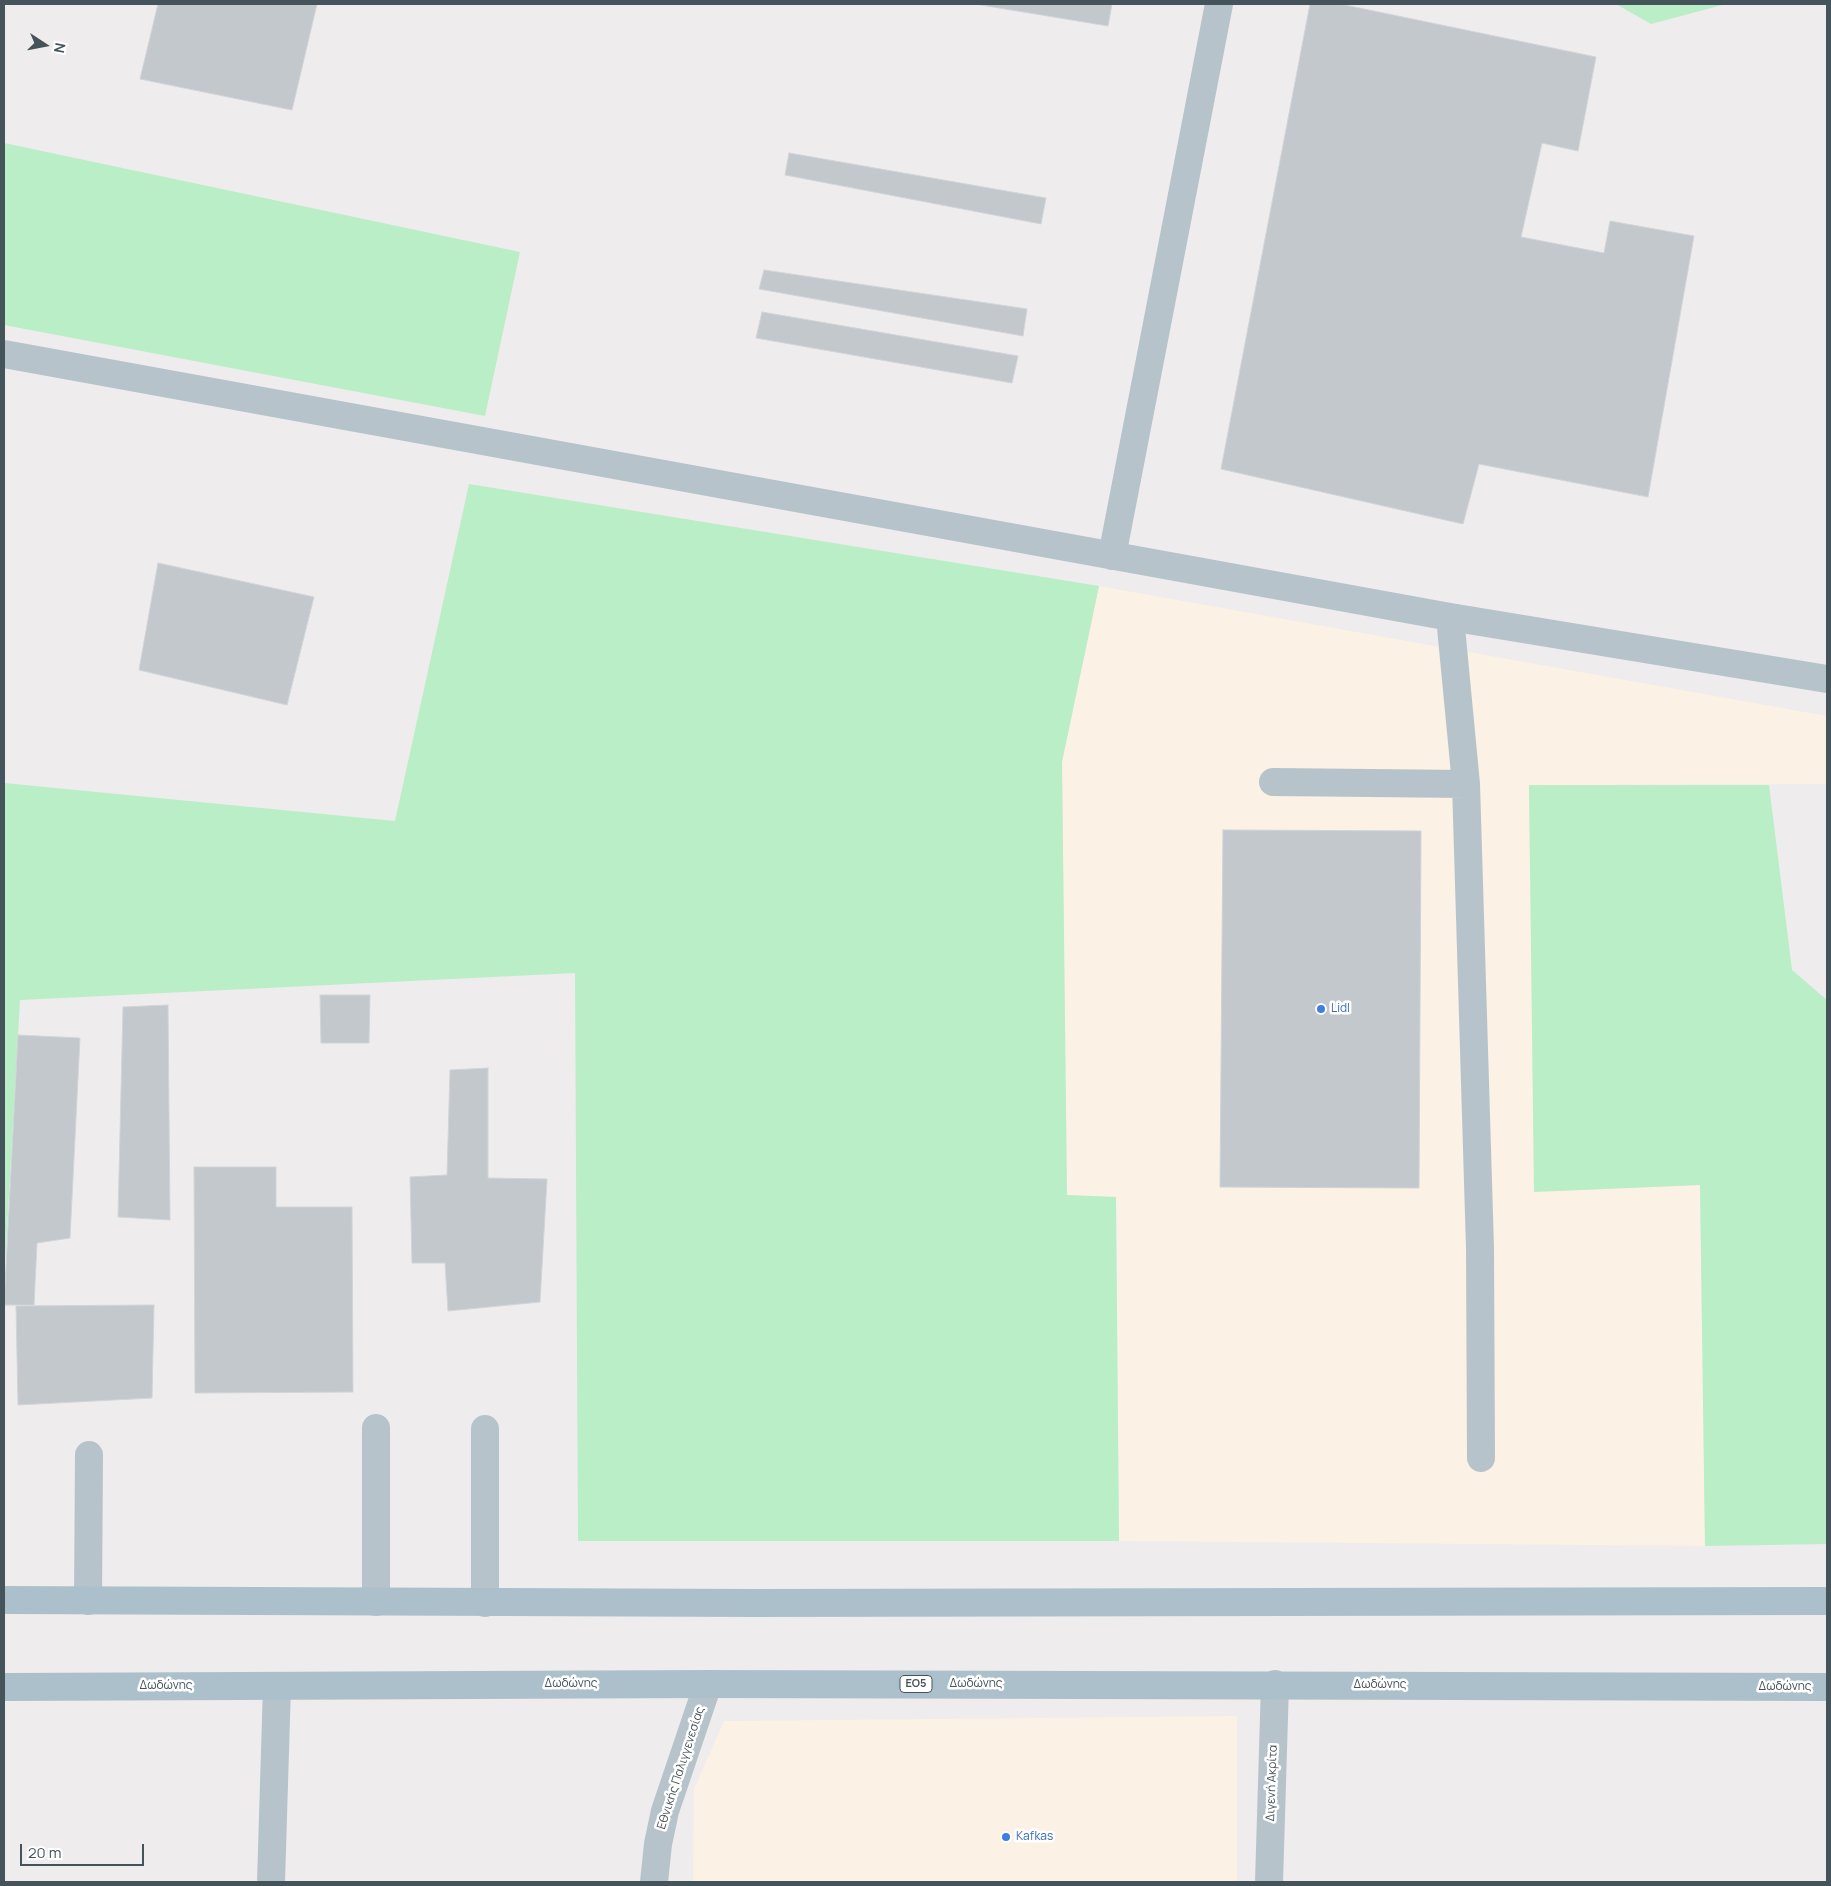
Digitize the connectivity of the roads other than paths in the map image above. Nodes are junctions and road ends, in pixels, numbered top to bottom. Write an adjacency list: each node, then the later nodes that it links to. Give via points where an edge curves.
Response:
1 (1219, 4): 3 (street)
2 (4, 354): 3 (street)
3 (1112, 556): 4 (street)
4 (1450, 617): 5 (street); 7 (street)
5 (1827, 679)
6 (1272, 782): 7 (street)
7 (1466, 784): 11 (street, via 1480,1248)
8 (376, 1428): 15 (street)
9 (485, 1429): 16 (street)
10 (89, 1455): 13 (street)
11 (1482, 1458)
12 (4, 1600): 13 (main road)
13 (88, 1601): 15 (main road)
14 (1827, 1601): 16 (main road)
15 (376, 1602): 16 (main road)
16 (485, 1603)
17 (708, 1684): 18 (main road, Δωδώνης / ΕΟ5); 19 (main road, Δωδώνης / ΕΟ5); 23 (street, Εθνικής Παλιγγενεσίας, via 665,1811)
18 (1275, 1684): 20 (main road, Δωδώνης / ΕΟ5); 24 (street, Διγενή Ακρίτα)
19 (276, 1686): 21 (main road, Δωδώνης / ΕΟ5); 22 (street)
20 (1827, 1686)
21 (4, 1687)
22 (271, 1882)
23 (654, 1882)
24 (1269, 1882)

